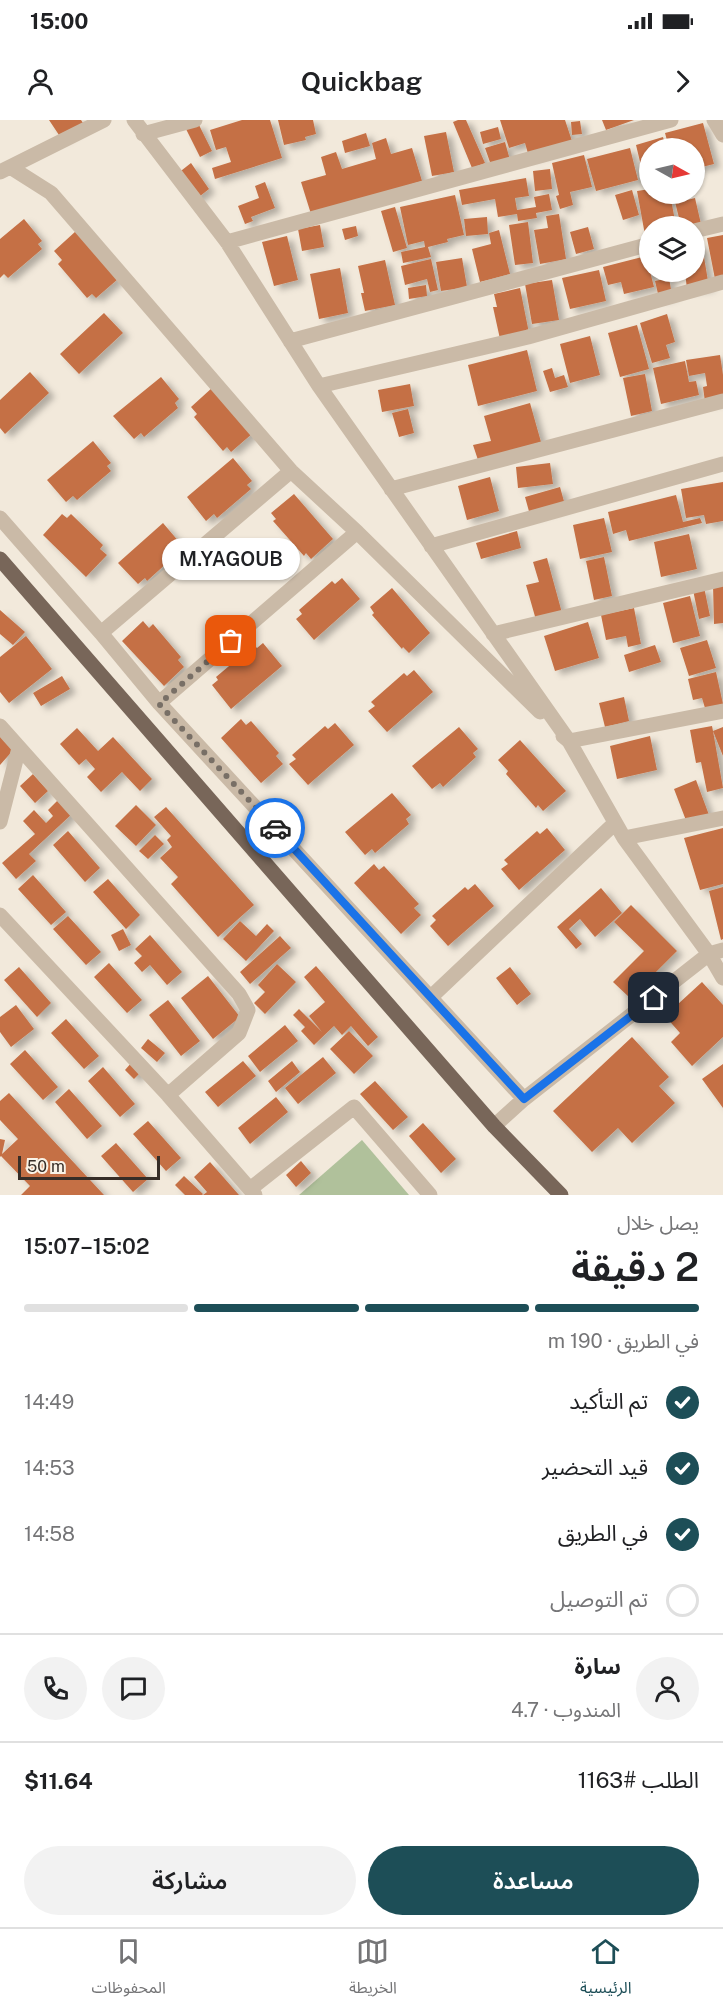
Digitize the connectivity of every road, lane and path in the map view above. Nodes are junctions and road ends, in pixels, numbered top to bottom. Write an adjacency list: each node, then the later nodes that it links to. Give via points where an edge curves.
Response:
1 (104, 120): 8 (street)
2 (134, 120): 6 (street)
3 (195, 120): 6 (street)
4 (671, 120): 11 (street)
5 (714, 120): 7 (street)
6 (143, 134): 11 (street)
7 (723, 135)
8 (5, 170): 18 (street, via 51,192)
9 (723, 224): 10 (street)
10 (705, 228)
11 (227, 242): 14 (street)
12 (639, 247): 14 (street)
13 (723, 282): 15 (street, via 528,337)
14 (290, 341): 15 (street)
15 (319, 386): 19 (street)
16 (723, 402): 19 (street)
17 (723, 464): 22 (street)
18 (291, 471): 21 (street); 25 (street)
19 (391, 489): 22 (street)
20 (0, 518): 25 (street)
21 (357, 531): 27 (street); 30 (street)
22 (431, 546): 26 (street)
23 (0, 559): 42 (main road)
24 (723, 579): 26 (street)
25 (101, 633): 27 (street)
26 (494, 634): 30 (street)
27 (159, 704): 39 (street)
28 (723, 711): 30 (street)
29 (0, 726): 31 (street)
30 (569, 741): 34 (street)
31 (19, 748): 33 (street); 40 (street, via 239,994 248,1010 239,1033)
32 (723, 818): 35 (street)
33 (0, 822)
34 (615, 823): 35 (street); 39 (street)
35 (624, 838): 37 (street)
36 (0, 915): 40 (street)
37 (716, 952): 38 (street); 41 (street)
38 (723, 978)
39 (431, 997): 41 (street)
40 (168, 1095): 43 (street)
41 (524, 1099): 42 (street)
42 (494, 1126): 45 (main road)
43 (253, 1192): 44 (street, via 354,1107)
44 (430, 1195)
45 (561, 1195)

